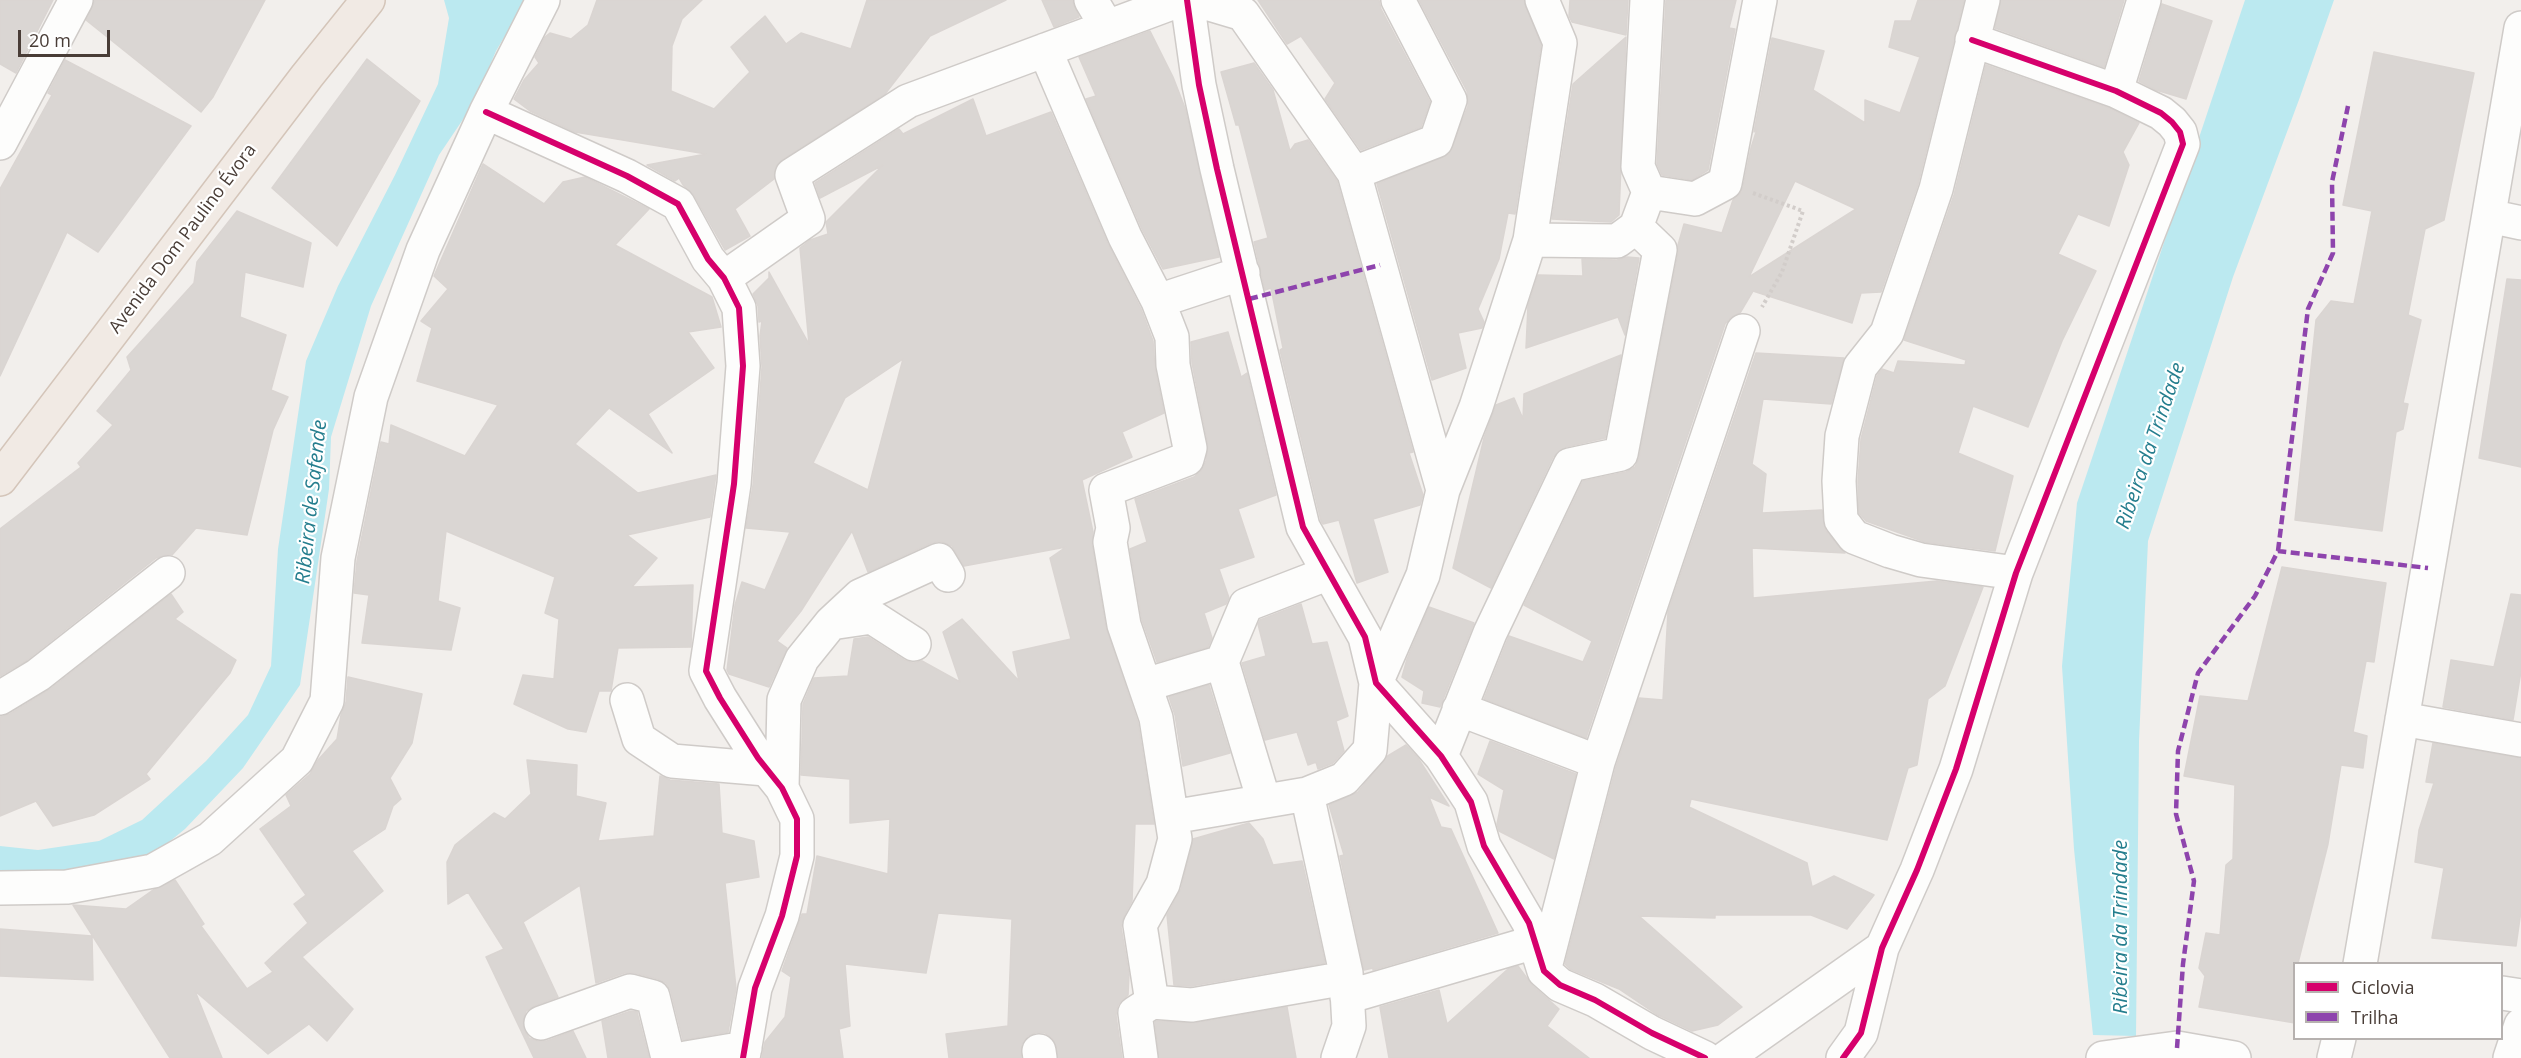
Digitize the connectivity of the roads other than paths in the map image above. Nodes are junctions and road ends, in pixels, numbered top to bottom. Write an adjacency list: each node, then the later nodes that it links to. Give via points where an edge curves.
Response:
1 (76, 0): 19 (street)
2 (368, 0): 30 (main road, Avenida Dom Paulino Évora)
3 (543, 0): 18 (street)
4 (1180, 0): 13 (street)
5 (1187, 0): 26 (street, via 1199,85)
6 (1196, 0): 20 (street, via 1243,14)
7 (1398, 0): 20 (street, via 1450,100 1436,141)
8 (1542, 0): 25 (street, via 1560,43)
9 (1647, 0): 21 (street, via 1638,167)
10 (1760, 0): 21 (street, via 1725,183 1695,199)
11 (1983, 0): 15 (street)
12 (2144, 0): 17 (street)
13 (1099, 14): 16 (street)
14 (2521, 28): 22 (street)
15 (1972, 40): 17 (street); 34 (street, via 1936,189 1887,333 1860,367 1842,436 1840,520 1854,537 1890,551 1921,560)
16 (1045, 50): 27 (street, via 908,101 792,175 808,219); 28 (street, via 1125,237)
17 (2115, 92): 34 (street, via 2161,113 2180,132 2183,144)
18 (486, 112): 27 (street, via 627,176 678,204 708,259); 52 (street, via 423,250 371,398 338,558 327,701 297,760 210,839 153,872 67,887)
19 (0, 143)
20 (1354, 173): 31 (street)
21 (1649, 192): 24 (street)
22 (2489, 216): 23 (street); 44 (street)
23 (2521, 223)
24 (1636, 227): 25 (street, via 1617,241); 43 (street, via 1660,250 1621,454 1570,465 1490,633)
25 (1530, 240): 31 (street, via 1476,407)
26 (1243, 273): 28 (street); 33 (street, via 1303,527)
27 (724, 278): 48 (street, via 739,308 743,366 734,484 706,671)
28 (1158, 301): 40 (street, via 1172,337 1173,364 1190,448 1187,459 1106,490 1124,625)
29 (1743, 331): 47 (street)
30 (0, 479)
31 (1443, 490): 39 (street, via 1423,575)
32 (168, 573): 41 (street, via 38,675)
33 (1329, 573): 38 (street, via 1246,605); 39 (street, via 1365,637)
34 (2016, 573): 53 (street, via 1956,769)
35 (948, 575): 36 (street, via 939,560 860,596)
36 (831, 623): 37 (street, via 872,617); 48 (street, via 802,659 784,700)
37 (914, 644)
38 (1222, 662): 40 (street); 50 (street)
39 (1376, 683): 46 (street); 49 (street, via 1370,750 1344,778)
40 (1145, 685): 51 (street, via 1156,718)
41 (0, 698)
42 (627, 700): 48 (street, via 639,739 672,761)
43 (1459, 709): 46 (street); 47 (street)
44 (2402, 719): 45 (street); 55 (street)
45 (2521, 740)
46 (1441, 756): 54 (street, via 1471,802 1484,846 1529,923)
47 (1598, 762): 54 (street)
48 (774, 779): 63 (street, via 797,819 797,856 782,915 755,988)
49 (1307, 794): 50 (street); 56 (street)
50 (1264, 801): 51 (street)
51 (1172, 817): 59 (street, via 1175,839 1163,884 1140,926)
52 (0, 888)
53 (1882, 948): 64 (street); 69 (street, via 1861,1033)
54 (1540, 956): 56 (street); 64 (street, via 1560,985 1641,1027)
55 (2360, 962)
56 (1347, 988): 59 (street, via 1192,1005); 68 (street, via 1349,1026)
57 (2503, 993): 58 (street)
58 (2521, 996)
59 (1152, 1002): 67 (street, via 1135,1013)
60 (541, 1023): 65 (street, via 630,991 653,997)
61 (2521, 1025): 73 (street)
62 (2338, 1040): 72 (street)
63 (744, 1053): 66 (street)
64 (1728, 1057)
65 (668, 1058)
66 (686, 1058)
67 (1141, 1058)
68 (1338, 1058)
69 (1843, 1058)
70 (2103, 1058): 71 (street, via 2177,1048)
71 (2234, 1058)
72 (2334, 1058)
73 (2510, 1058)

